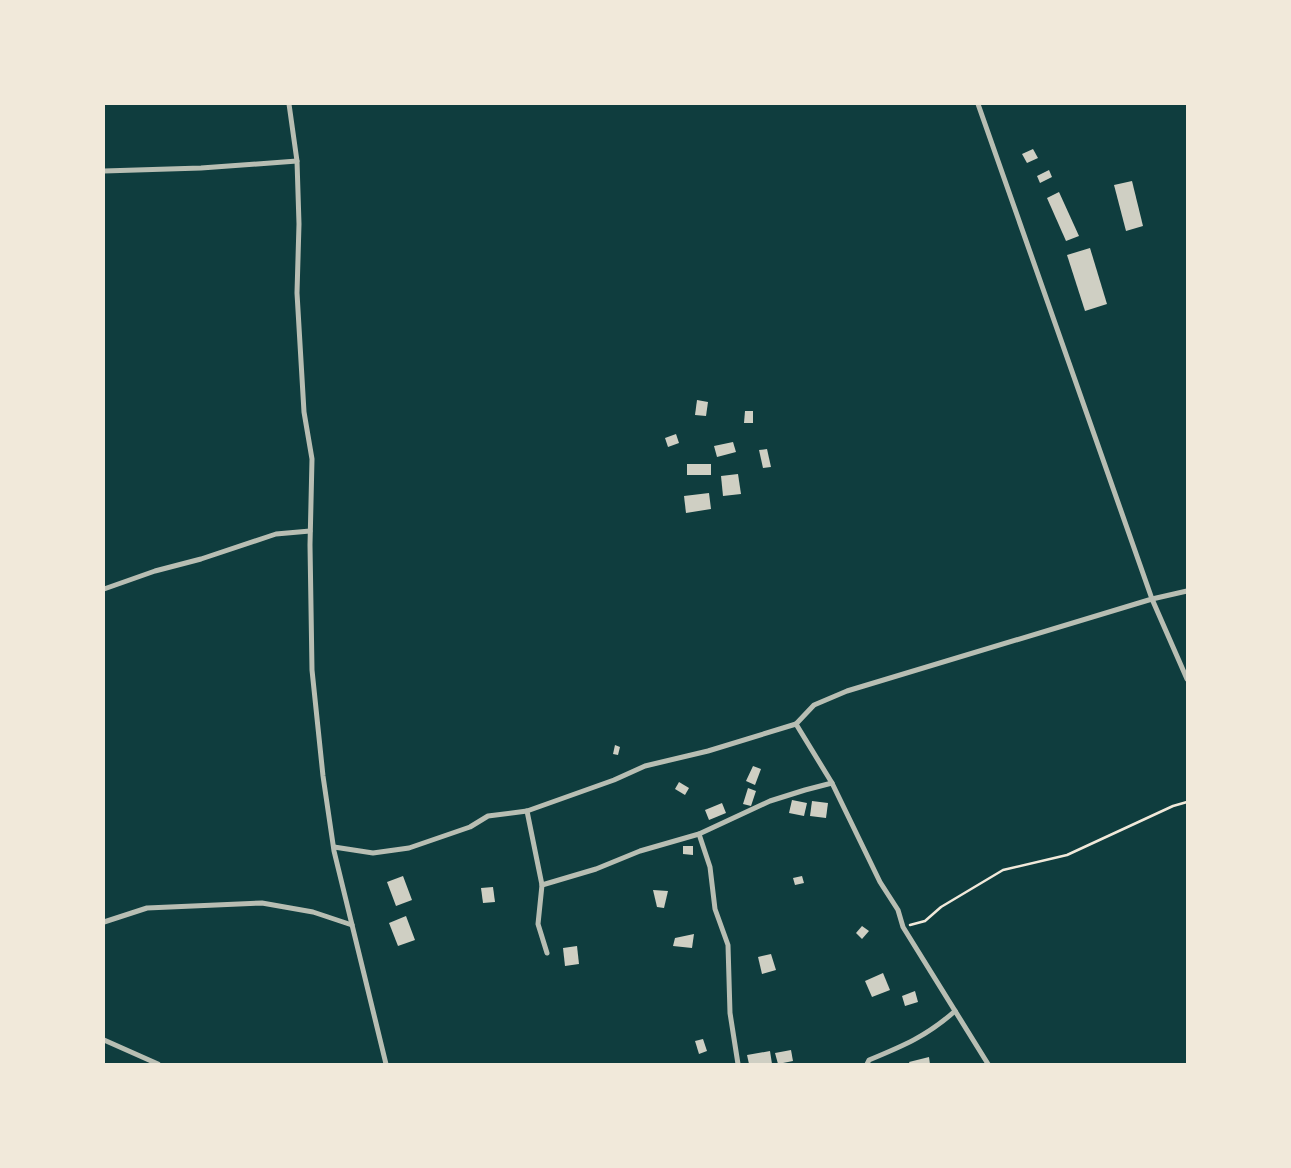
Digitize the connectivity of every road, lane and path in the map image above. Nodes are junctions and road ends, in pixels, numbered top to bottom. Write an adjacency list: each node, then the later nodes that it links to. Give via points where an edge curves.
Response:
1 (288, 104): 3 (street)
2 (978, 104): 8 (street)
3 (297, 161): 4 (street); 5 (street, via 297,293 304,412 312,459)
4 (104, 171)
5 (310, 531): 6 (street, via 276,534 201,559 155,570); 15 (street, via 312,670 322,776)
6 (104, 589)
7 (1187, 591): 8 (street)
8 (1152, 599): 9 (street); 10 (street, via 847,691 814,705)
9 (1187, 679)
10 (796, 724): 11 (street); 13 (street, via 645,766)
11 (832, 784): 14 (street, via 770,801); 19 (street, via 880,882 898,910)
12 (1187, 802): 19 (path, via 1066,855 1004,870 941,907 925,922)
13 (527, 811): 15 (street, via 488,816 470,827 409,848 373,853); 16 (street)
14 (699, 834): 16 (street); 26 (street, via 710,867 715,909 728,945 730,1013)
15 (334, 847): 18 (street)
16 (542, 885): 20 (street, via 538,924)
17 (104, 922): 18 (street, via 147,908 262,902 314,912)
18 (352, 925): 25 (street)
19 (903, 927): 21 (street)
20 (547, 953)
21 (955, 1011): 27 (street, via 916,1040 868,1060); 28 (street)
22 (104, 1040): 23 (street)
23 (148, 1062): 24 (street)
24 (158, 1064)
25 (386, 1064)
26 (738, 1064)
27 (867, 1064)
28 (988, 1064)

